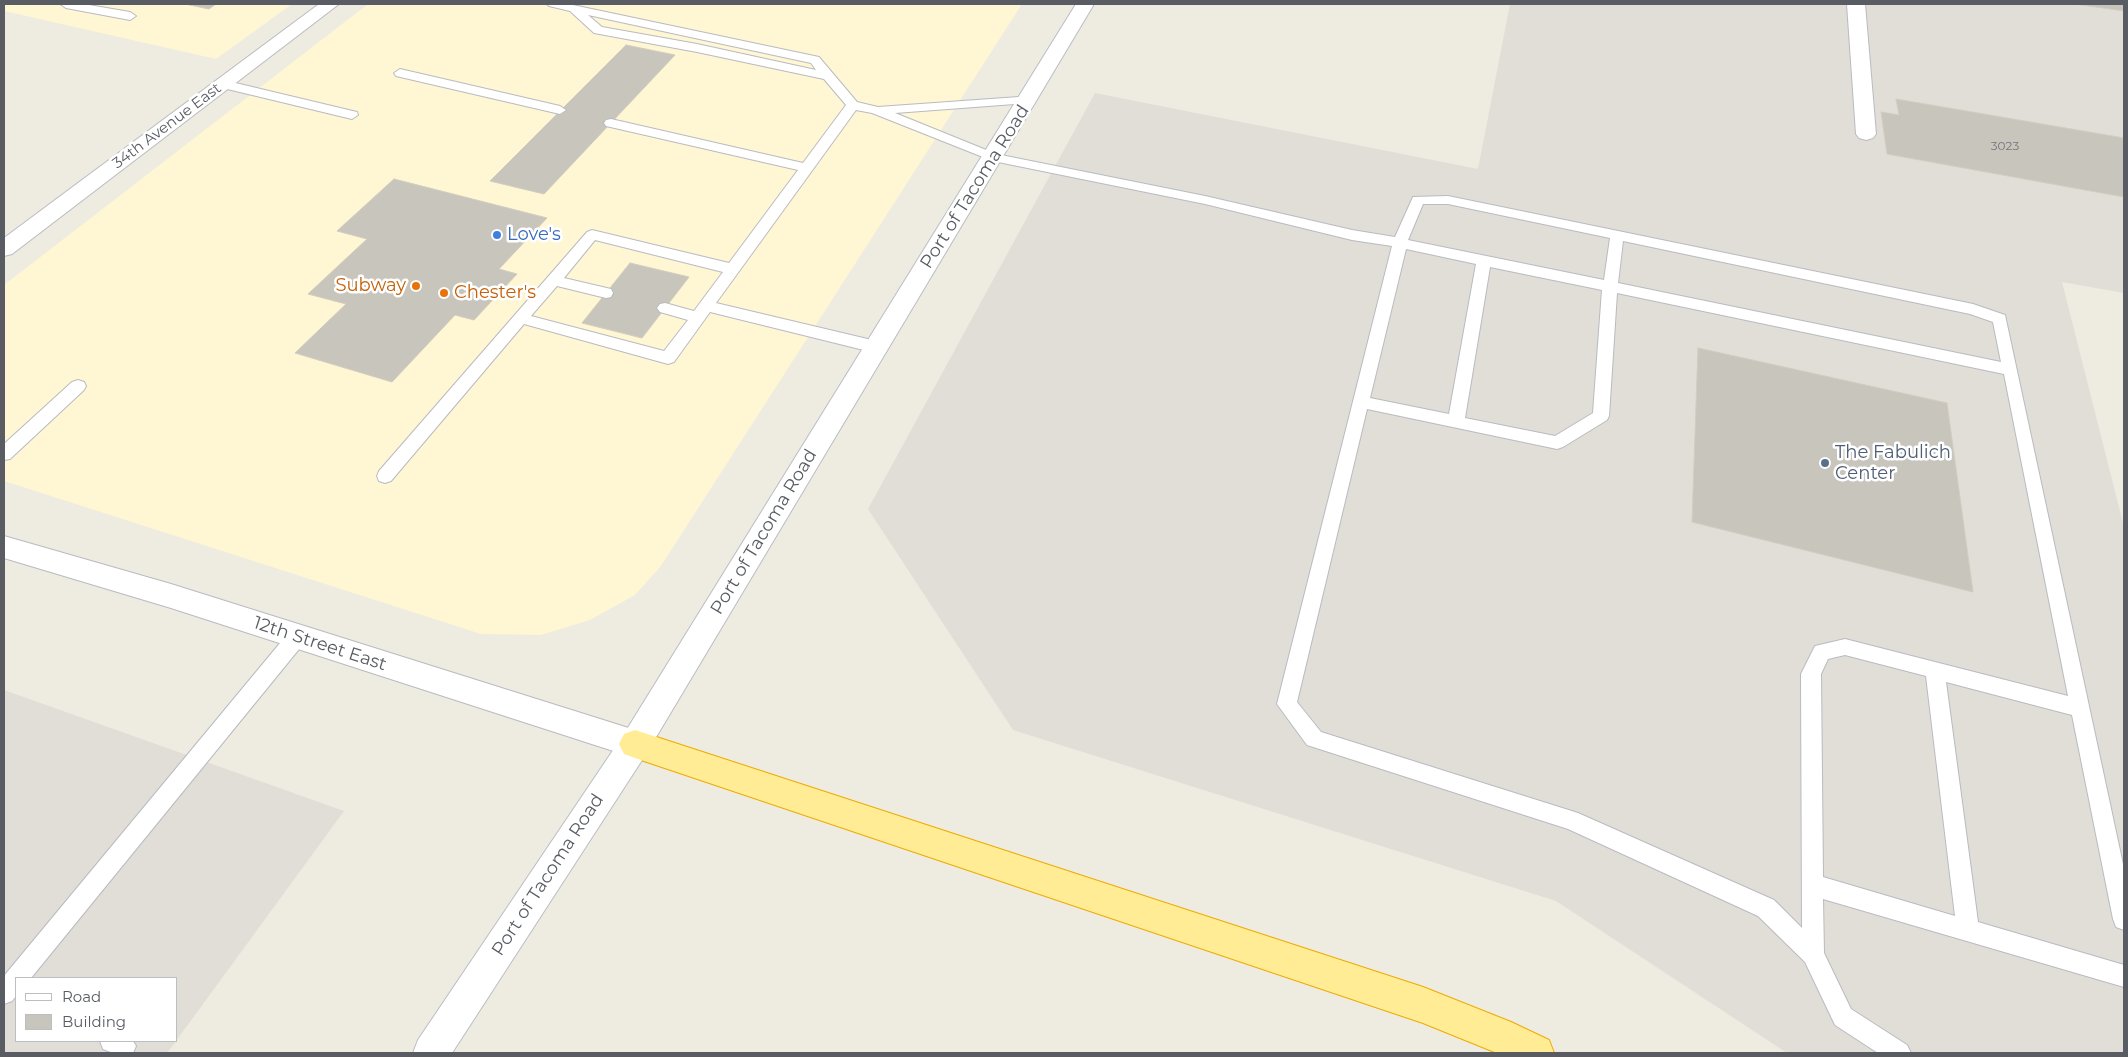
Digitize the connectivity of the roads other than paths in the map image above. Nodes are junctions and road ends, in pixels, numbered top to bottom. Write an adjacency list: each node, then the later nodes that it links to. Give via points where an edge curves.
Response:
1 (66, 4): 6 (lane)
2 (330, 4): 8 (street, 34th Avenue East)
3 (553, 4): 10 (lane, via 574,8 598,30 828,76)
4 (1085, 4): 9 (street, Port of Tacoma Road)
5 (1856, 4): 15 (street)
6 (130, 16)
7 (400, 73): 11 (lane)
8 (223, 84): 13 (lane); 20 (street, 34th Avenue East)
9 (1028, 99): 12 (lane); 16 (street, Port of Tacoma Road)
10 (853, 105): 12 (lane); 17 (lane)
11 (560, 110)
12 (876, 110): 16 (lane)
13 (352, 115)
14 (611, 123): 17 (lane)
15 (1866, 134)
16 (993, 157): 19 (lane); 29 (street, Port of Tacoma Road)
17 (806, 168): 22 (lane)
18 (1617, 236): 19 (lane, via 1448,200 1418,200); 24 (lane); 30 (lane, via 1973,309 2000,319)
19 (1400, 243): 21 (lane); 32 (lane)
20 (4, 249)
21 (1484, 261): 24 (lane); 33 (lane)
22 (732, 269): 23 (lane, via 592,235); 27 (lane)
23 (553, 280): 25 (lane); 28 (lane)
24 (1610, 287): 30 (lane); 33 (lane, via 1601,416 1557,444)
25 (606, 293)
26 (665, 308): 27 (lane)
27 (703, 312): 28 (lane, via 668,358); 29 (lane)
28 (520, 318): 35 (lane)
29 (876, 347): 40 (street, Port of Tacoma Road)
30 (2010, 370): 39 (lane)
31 (78, 386): 34 (lane)
32 (1361, 402): 33 (lane); 44 (lane, via 1287,704 1314,739 1571,820 1766,908)
33 (1456, 422)
34 (4, 454)
35 (385, 476)
36 (4, 548): 37 (street, 12th Street East, via 171,596)
37 (297, 637): 40 (street, 12th Street East); 46 (lane)
38 (1935, 670): 39 (lane); 41 (lane, via 1845,647 1822,652 1811,674); 43 (lane)
39 (2080, 708): 42 (lane)
40 (635, 744): 50 (street, Port of Tacoma Road); 51 (highway, via 1423,1005 1498,1034)
41 (1813, 884): 43 (lane); 44 (lane)
42 (2124, 919)
43 (1968, 930): 45 (lane)
44 (1813, 954): 52 (lane, via 1842,1017)
45 (2124, 976)
46 (18, 977)
47 (15, 981): 48 (lane)
48 (4, 994): 49 (lane)
49 (15, 1000)
50 (431, 1053)
51 (1536, 1053)
52 (1899, 1053)

